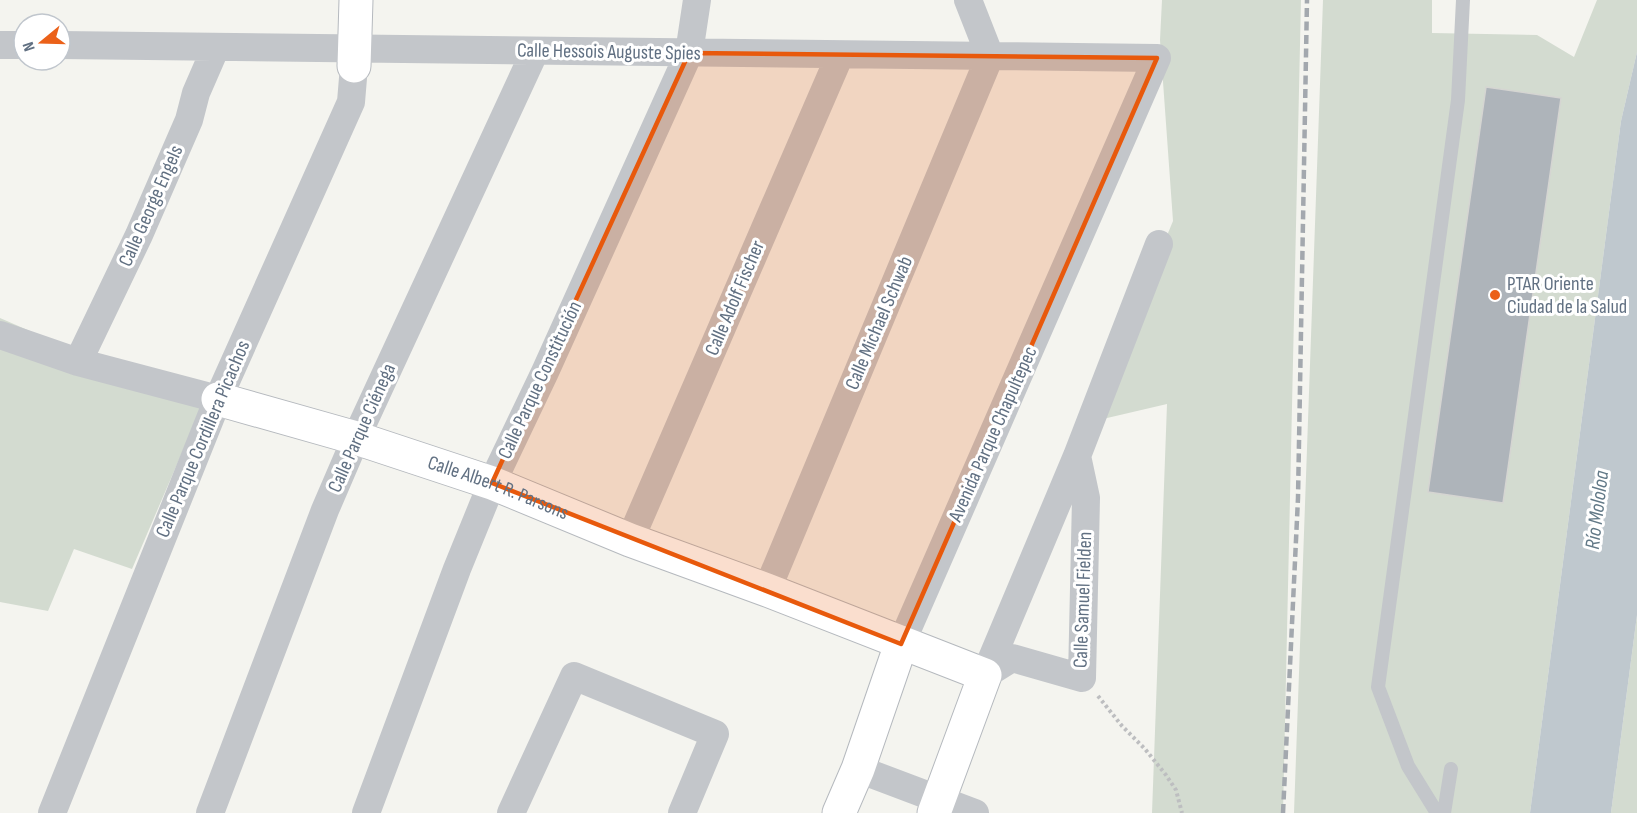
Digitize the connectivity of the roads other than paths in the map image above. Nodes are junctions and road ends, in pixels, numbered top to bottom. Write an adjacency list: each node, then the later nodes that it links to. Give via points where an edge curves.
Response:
1 (356, 0): 11 (street)
2 (697, 0): 8 (street, Calle Parque Constitución)
3 (968, 0): 10 (street)
4 (1463, 0): 34 (lane, via 1458,100 1378,687 1408,766)
5 (72, 45): 6 (street, Calle Hessois Auguste Spies)
6 (216, 47): 11 (street, Calle Hessois Auguste Spies); 15 (street, Calle George Engels, via 139,235)
7 (536, 51): 8 (street, Calle Hessois Auguste Spies); 11 (street, Calle Hessois Auguste Spies); 17 (street, Calle Parque Ciénega)
8 (689, 53): 9 (street, Calle Hessois Auguste Spies); 19 (street, Calle Parque Constitución)
9 (840, 55): 10 (street, Calle Hessois Auguste Spies); 20 (street, Calle Adolf Fischer)
10 (990, 56): 12 (street, Calle Hessois Auguste Spies); 21 (street, Calle Michael Schwab)
11 (354, 58): 16 (street, Calle Parque Cordillera Picachos, via 351,102)
12 (1157, 58): 22 (street, Avenida Parque Chapultepec)
13 (1159, 244): 18 (street)
14 (0, 335): 15 (street, Calle Albert R. Parsons)
15 (78, 362): 16 (street, Calle Albert R. Parsons)
16 (218, 399): 17 (street, Calle Albert R. Parsons); 27 (street, Calle Parque Cordillera Picachos)
17 (356, 438): 19 (street, Calle Albert R. Parsons); 28 (street, Calle Parque Ciénega)
18 (1077, 456): 23 (street); 23 (street, Calle Samuel Fielden, via 1086,498 1082,678 1012,658)
19 (492, 483): 20 (street, Calle Albert R. Parsons); 29 (street, Calle Parque Constitución)
20 (630, 540): 21 (street, Calle Albert R. Parsons)
21 (767, 590): 22 (street, Calle Albert R. Parsons)
22 (902, 644): 23 (street, Calle Albert R. Parsons); 24 (street, Avenida Parque Chapultepec)
23 (985, 675): 26 (street)
24 (858, 769): 26 (street); 32 (street, Avenida Parque Chapultepec)
25 (1452, 769): 35 (lane)
26 (936, 806): 33 (street)
27 (52, 813)
28 (210, 813)
29 (366, 813)
30 (511, 813): 31 (street, via 574,676 716,734)
31 (682, 813)
32 (839, 813)
33 (975, 813)
34 (1437, 813)
35 (1444, 813)

